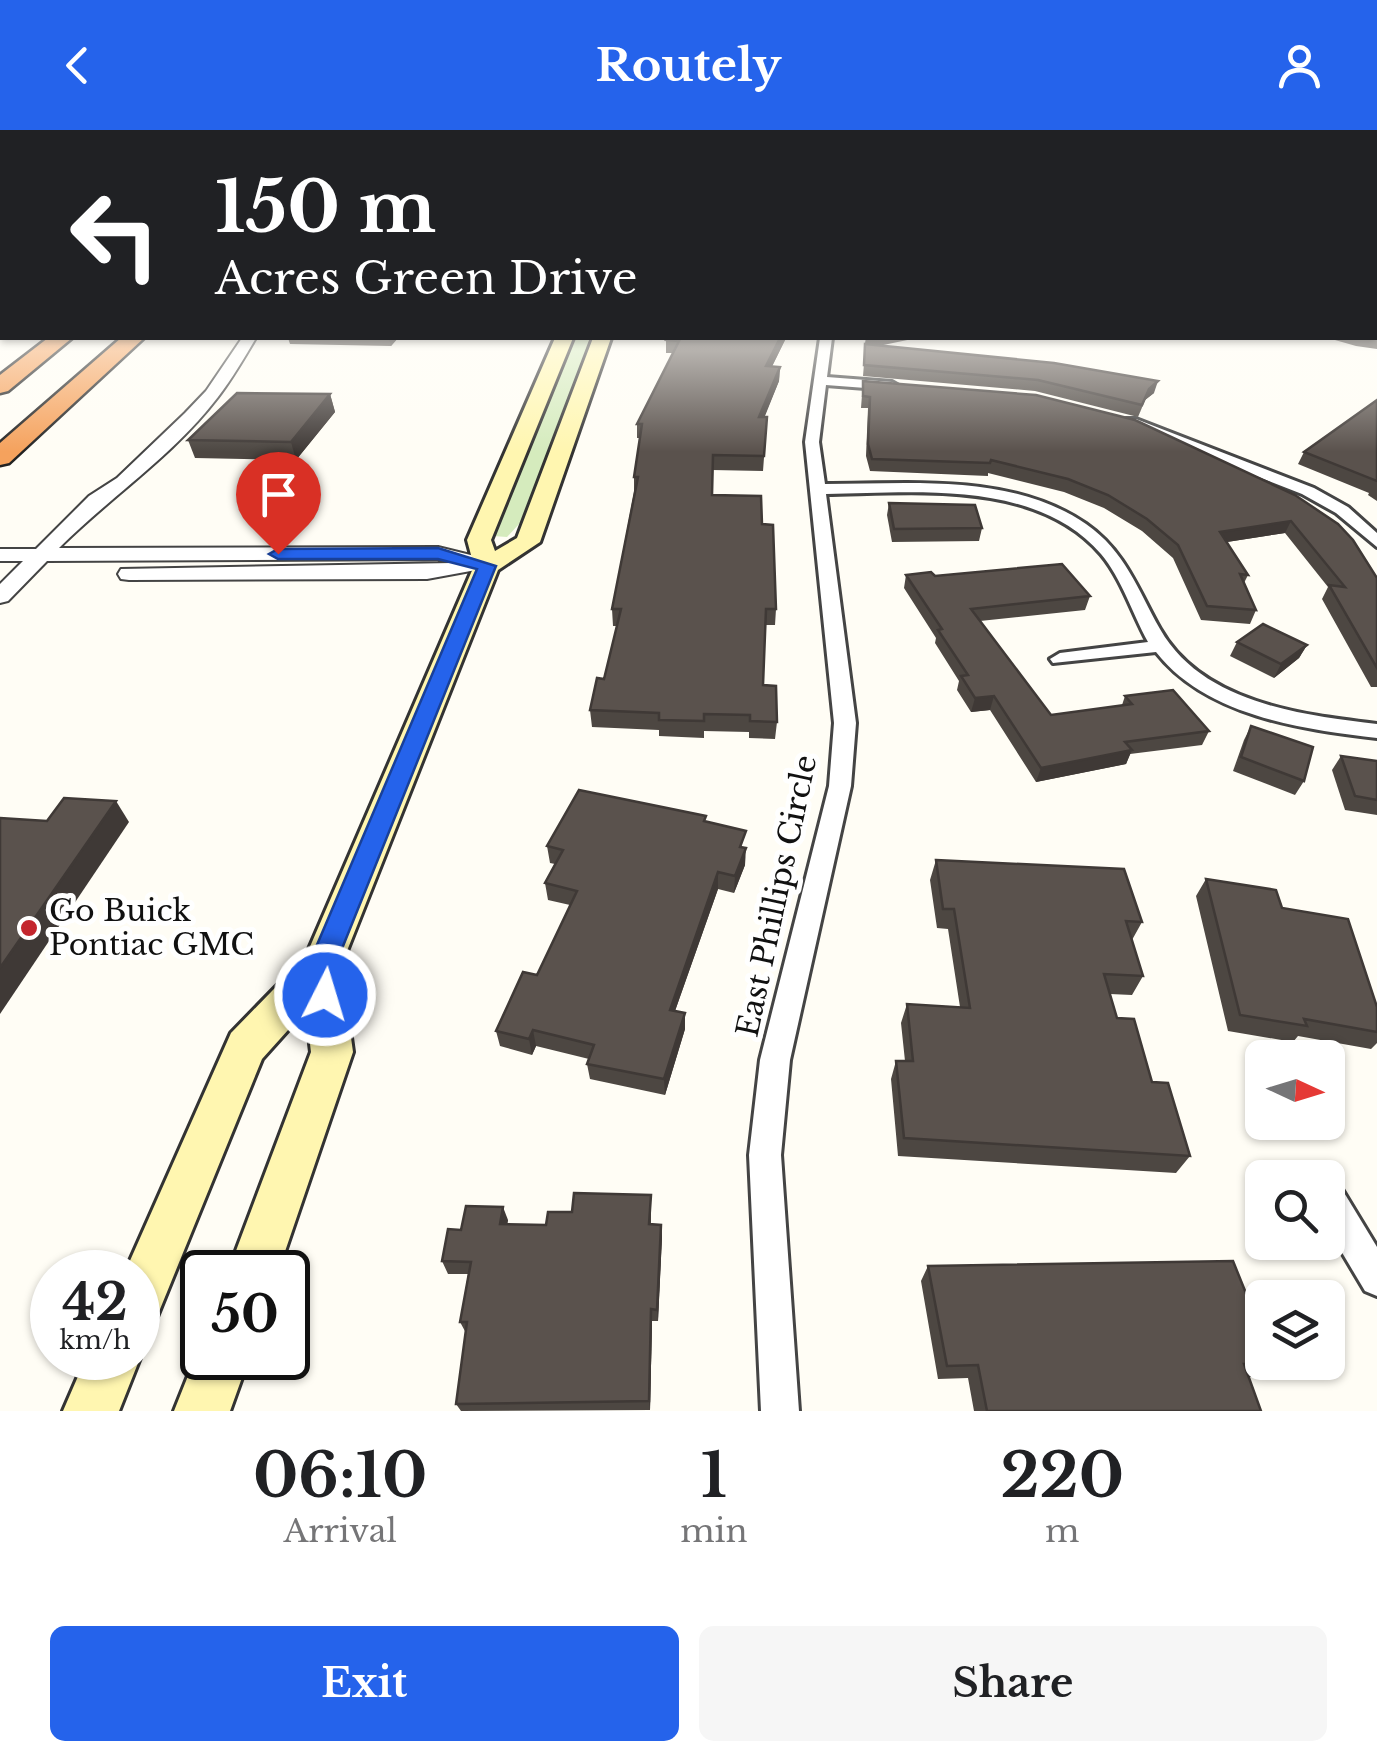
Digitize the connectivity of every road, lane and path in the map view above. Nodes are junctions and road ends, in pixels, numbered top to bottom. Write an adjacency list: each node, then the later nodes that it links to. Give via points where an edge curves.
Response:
1 (57, 340): 9 (highway)
2 (130, 340): 12 (highway)
3 (233, 340): 14 (street, via 197,392)
4 (249, 340): 14 (street, via 202,406 132,475)
5 (563, 340): 18 (main road, via 479,540)
6 (601, 340): 18 (main road, via 528,542)
7 (826, 340): 8 (street, East Phillips Circle)
8 (823, 381): 10 (street); 13 (street, East Phillips Circle, via 812,442)
9 (0, 386)
10 (914, 387)
11 (1117, 418): 15 (street, via 1308,491)
12 (0, 457)
13 (816, 489): 21 (street, via 972,492 1026,502 1076,524 1114,554); 33 (street, East Phillips Circle, via 845,723 840,786 775,1060 765,1155)
14 (96, 500): 16 (street)
15 (1377, 542)
16 (41, 555): 17 (street); 18 (street, via 438,554); 19 (street)
17 (0, 556)
18 (487, 566): 19 (street, via 427,573); 24 (main road)
19 (11, 574): 20 (street)
20 (0, 596)
21 (1159, 646): 22 (street); 23 (street, via 1229,698 1286,718)
22 (1060, 659)
23 (1377, 731)
24 (322, 966): 26 (main road, via 246,1047); 27 (main road, via 332,1052)
25 (1345, 1226): 28 (street)
26 (160, 1250)
27 (260, 1250)
28 (1377, 1278)
29 (104, 1380): 31 (main road)
30 (214, 1380): 32 (main road)
31 (90, 1411)
32 (202, 1411)
33 (780, 1411)

